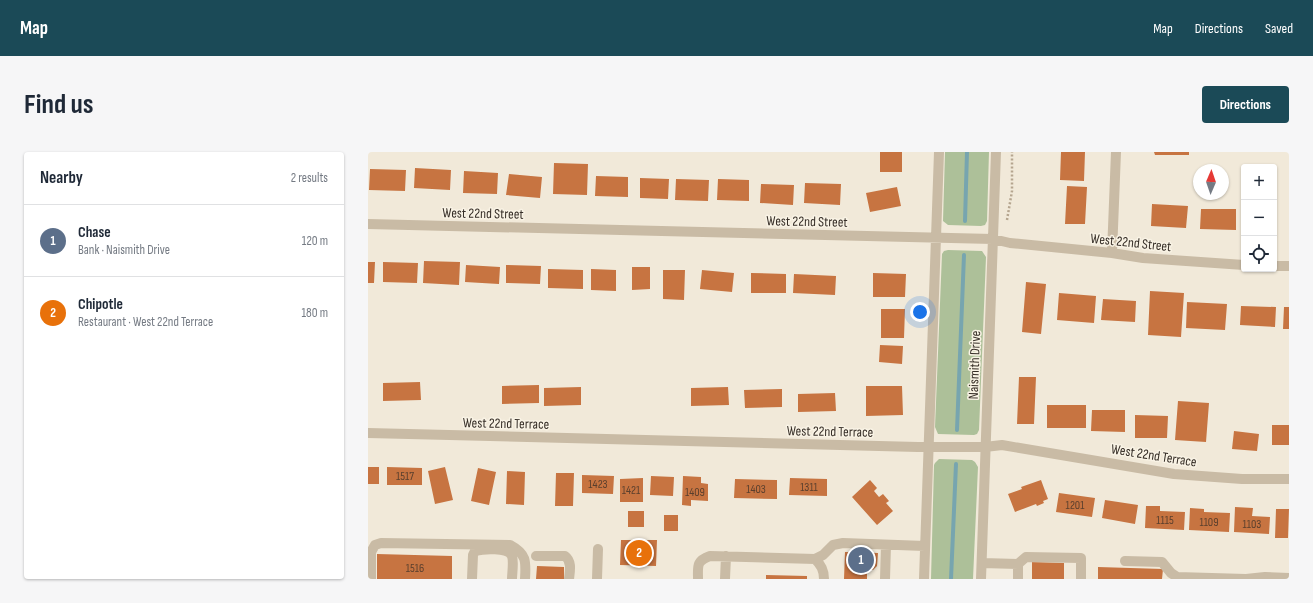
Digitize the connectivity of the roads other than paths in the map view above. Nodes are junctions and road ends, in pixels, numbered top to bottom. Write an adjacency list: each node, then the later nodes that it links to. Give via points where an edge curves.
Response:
1 (939, 152): 5 (street)
2 (996, 152): 6 (street, Naismith Drive)
3 (1116, 152): 7 (street)
4 (368, 224): 5 (street, West 22nd Street)
5 (936, 237): 6 (street, West 22nd Street); 12 (street)
6 (993, 239): 7 (street, West 22nd Street, via 1010,244); 13 (street, Naismith Drive)
7 (1112, 253): 8 (street, West 22nd Street, via 1143,258)
8 (1241, 265)
9 (1277, 266): 10 (street)
10 (1289, 266)
11 (368, 433): 12 (street, West 22nd Terrace)
12 (928, 446): 13 (street, West 22nd Terrace); 16 (street)
13 (985, 447): 14 (street, West 22nd Terrace, via 1002,445 1174,474 1242,479); 22 (street, Naismith Drive)
14 (1289, 479)
15 (886, 545): 16 (street); 20 (street, via 843,543 833,545); 36 (street)
16 (925, 546): 37 (street)
17 (598, 549): 32 (street)
18 (536, 556): 31 (street, via 568,558)
19 (726, 556): 20 (street); 33 (street, via 702,559 698,564); 34 (street)
20 (815, 559): 35 (street, via 820,564)
21 (1125, 561): 24 (street, via 1162,562)
22 (982, 563): 23 (street); 38 (street, Naismith Drive)
23 (1018, 564): 39 (street); 40 (street, via 1026,557 1081,558)
24 (1177, 578): 25 (street)
25 (1255, 578): 26 (street)
26 (1289, 578)
27 (371, 579): 30 (street, via 371,552 375,545 381,543 510,545 522,553 526,561)
28 (472, 579): 29 (street, via 472,555 480,550 505,550 510,553)
29 (512, 579)
30 (525, 579)
31 (569, 579)
32 (597, 579)
33 (698, 579)
34 (725, 579)
35 (824, 579)
36 (885, 579)
37 (924, 579)
38 (981, 579)
39 (1018, 579)
40 (1081, 579)

